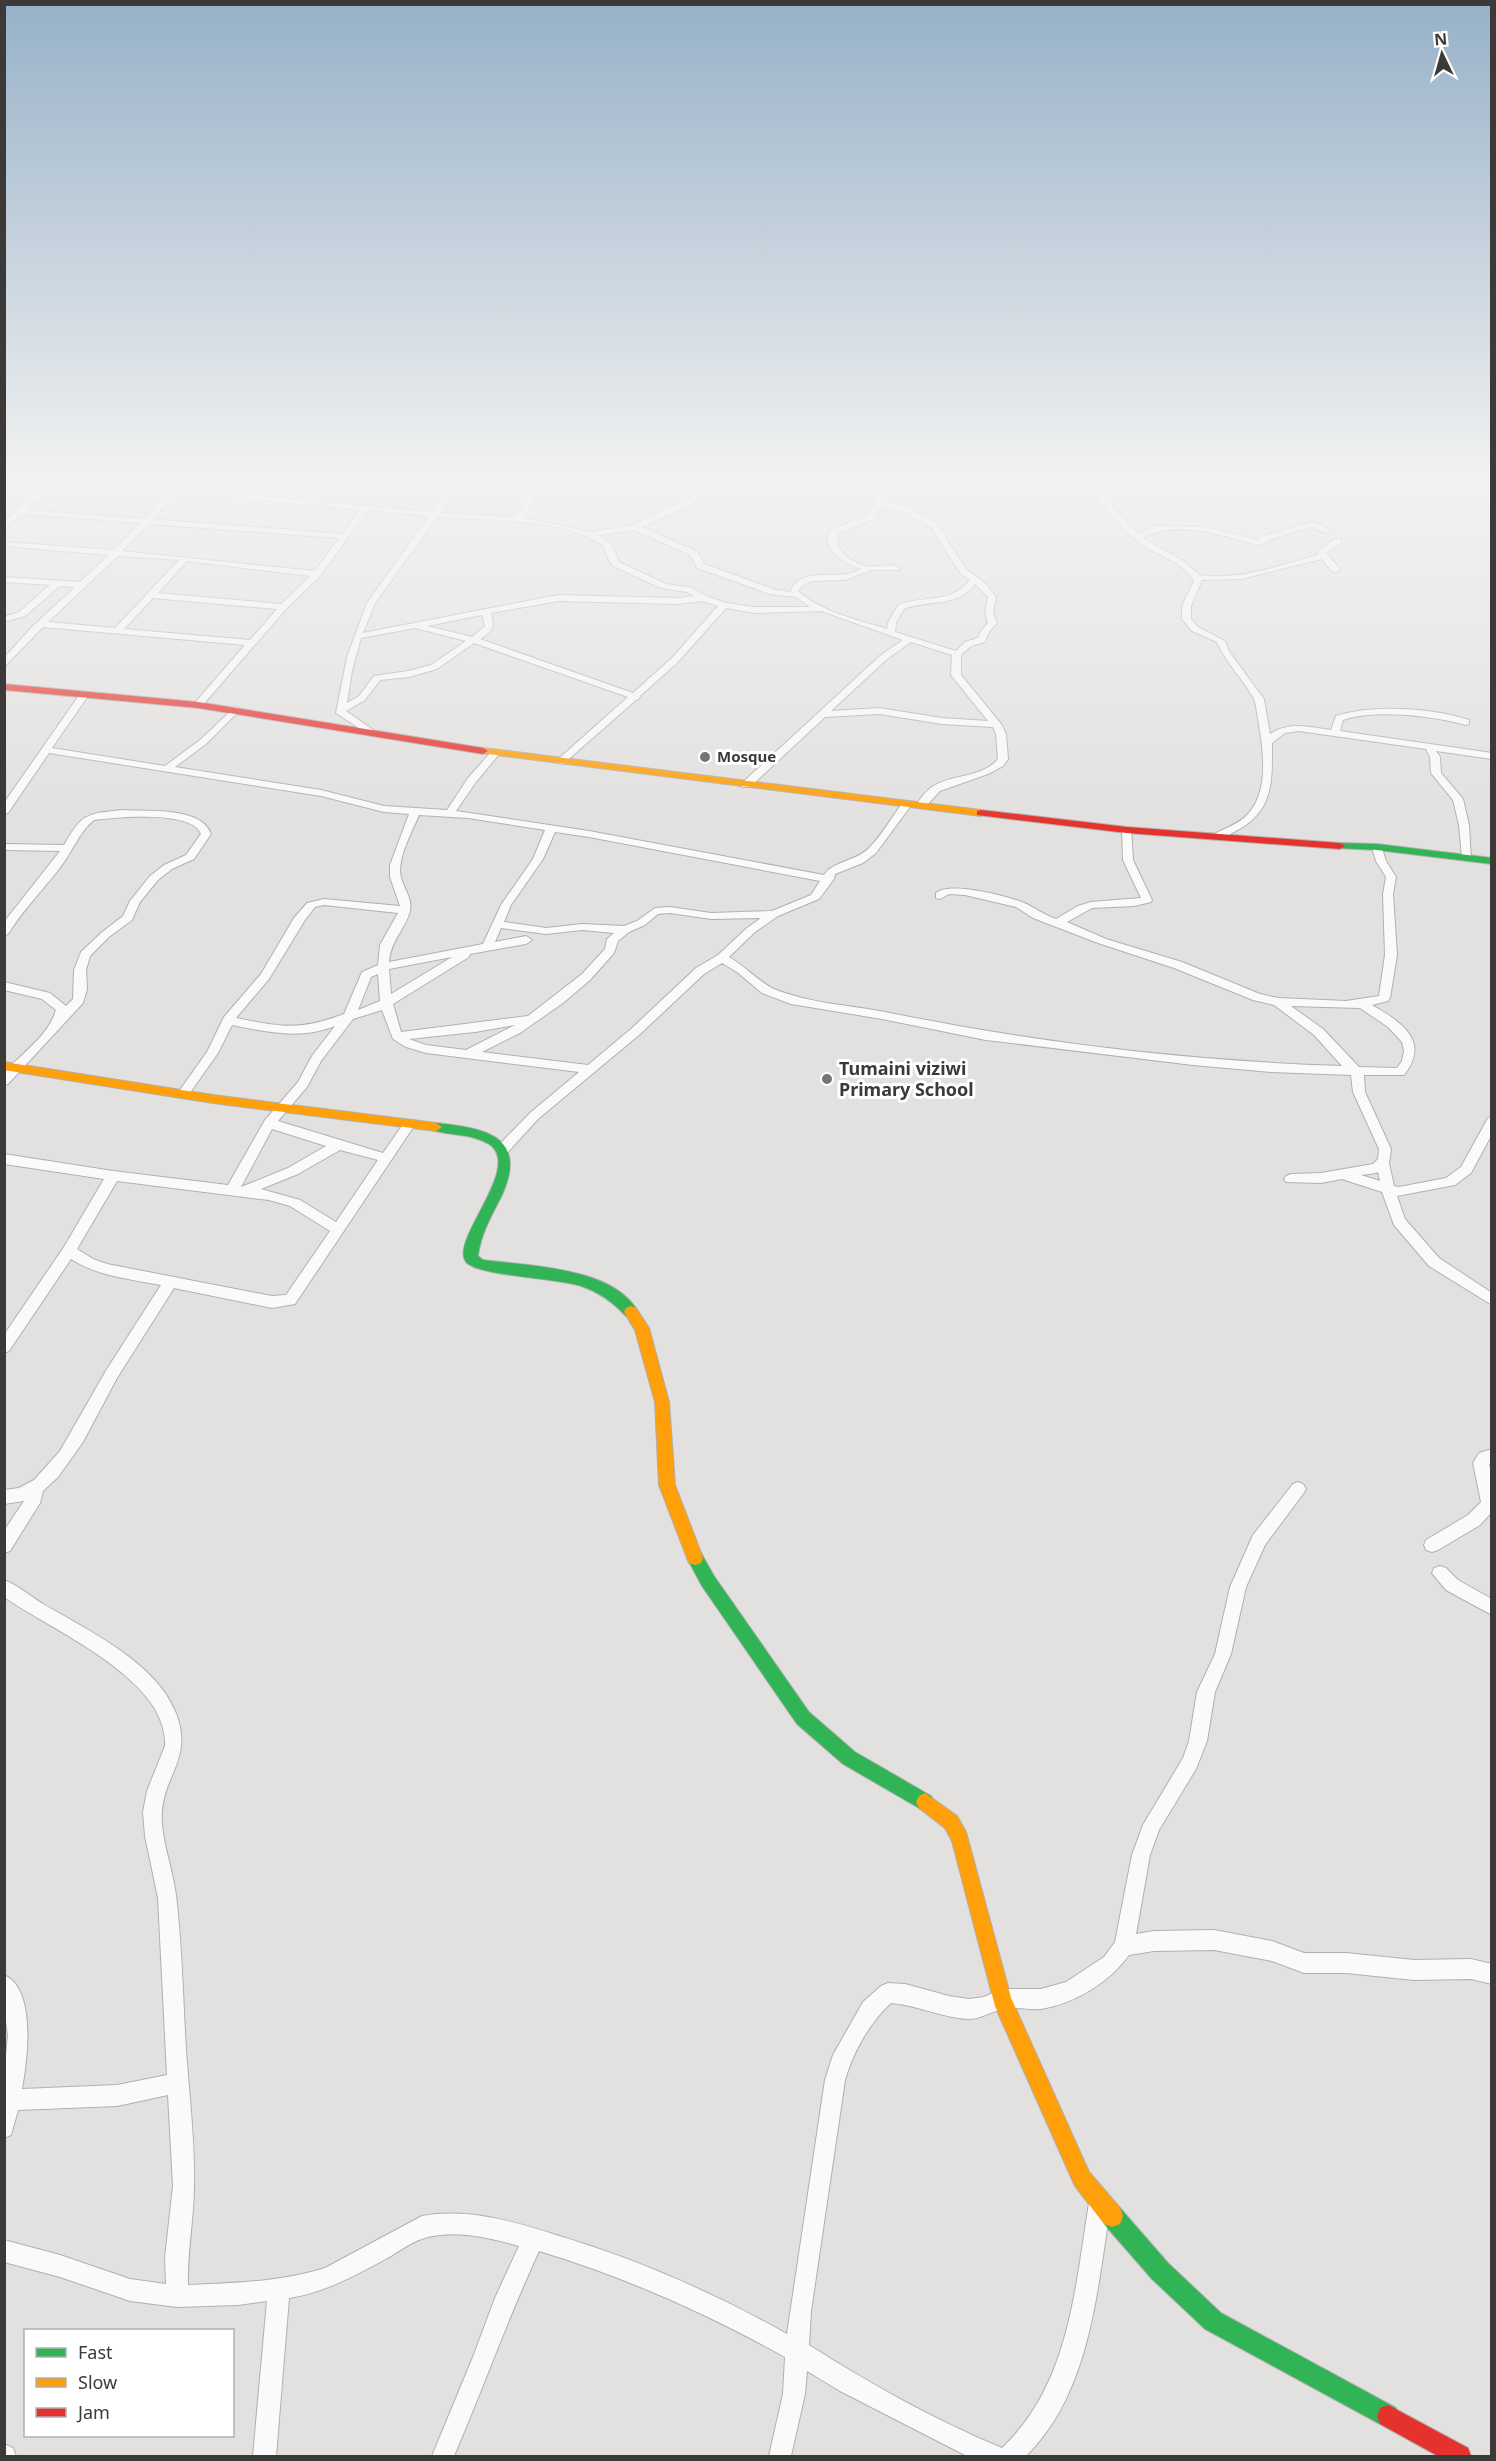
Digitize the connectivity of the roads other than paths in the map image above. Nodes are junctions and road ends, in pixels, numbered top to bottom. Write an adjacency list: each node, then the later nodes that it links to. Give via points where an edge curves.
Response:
1 (45, 595): 18 (street, via 22,614)
2 (70, 595): 19 (street)
3 (151, 595): 15 (street); 21 (street)
4 (296, 595): 15 (street)
5 (377, 595): 23 (street)
6 (642, 595): 12 (street)
7 (697, 595): 13 (street)
8 (795, 595): 16 (street)
9 (963, 595): 22 (street, via 901,607)
10 (989, 595): 27 (street, via 993,599 988,613 993,623 982,640 968,644)
11 (1190, 595): 40 (street, via 1186,602 1192,628 1221,641 1259,699)
12 (640, 598): 13 (street); 17 (street, via 558,598)
13 (703, 598): 14 (street)
14 (724, 604): 16 (street, via 754,610); 31 (street)
15 (283, 607): 26 (street)
16 (820, 609): 22 (street)
17 (486, 612): 20 (street); 24 (street, via 489,626)
18 (4, 620)
19 (40, 624): 21 (street); 28 (street)
20 (413, 624): 23 (street); 24 (street)
21 (118, 630): 26 (street)
22 (891, 633): 25 (street)
23 (359, 636): 34 (street)
24 (473, 640): 31 (street); 34 (street, via 434,667 377,678 362,698)
25 (909, 640): 27 (street); 35 (street, via 884,657)
26 (253, 643): 32 (street)
27 (957, 654): 37 (street, via 956,675)
28 (4, 664)
29 (4, 687): 30 (main road)
30 (85, 693): 32 (main road); 42 (street)
31 (636, 697): 45 (street)
32 (198, 705): 33 (main road)
33 (235, 710): 39 (main road); 46 (street, via 203,742)
34 (341, 710): 39 (street, via 343,716)
35 (824, 714): 37 (street, via 879,711); 47 (street)
36 (1466, 722): 38 (street, via 1448,716 1356,714 1339,718)
37 (996, 724): 48 (street, via 1003,753 1000,764 936,789)
38 (1335, 733): 40 (street, via 1291,728 1276,734); 41 (street)
39 (374, 734): 43 (main road)
40 (1268, 743): 54 (street, via 1266,788 1259,804 1245,824)
41 (1429, 747): 44 (street); 58 (street, via 1435,757 1436,773 1458,799)
42 (47, 750): 46 (street); 49 (street)
43 (495, 753): 45 (main road); 51 (street)
44 (1491, 756)
45 (560, 762): 47 (main road)
46 (168, 768): 50 (street, via 334,795 384,809)
47 (746, 785): 48 (main road)
48 (914, 805): 53 (main road); 60 (street, via 872,851 831,872)
49 (4, 811)
50 (415, 811): 51 (street); 62 (street, via 396,865)
51 (450, 813): 52 (street)
52 (550, 829): 60 (street); 65 (street, via 537,859)
53 (1127, 830): 54 (main road); 64 (street, via 1128,860 1147,900 1087,906)
54 (1216, 837): 56 (main road)
55 (4, 847): 57 (street)
56 (1377, 847): 58 (main road); 74 (street, via 1391,877 1391,961)
57 (66, 848): 67 (street); 83 (street, via 87,821 106,814 186,817 201,825 206,834 190,857 154,878 135,901 128,918 85,955 80,970 81,995)
58 (1467, 858): 59 (main road)
59 (1491, 861)
60 (829, 879): 63 (street, via 815,897)
61 (940, 896): 64 (street, via 957,891 1003,900)
62 (405, 910): 72 (street, via 386,945); 80 (street, via 324,902 311,905 265,976)
63 (774, 914): 66 (street, via 711,916 656,911); 71 (street)
64 (1057, 922): 76 (street)
65 (497, 924): 66 (street, via 546,932 582,927); 69 (street)
66 (625, 930): 79 (street, via 613,939 610,950 586,977)
67 (4, 932)
68 (526, 940): 69 (street)
69 (487, 947): 70 (street)
70 (471, 950): 72 (street); 75 (street)
71 (722, 958): 87 (street, via 700,971); 88 (street, via 766,990 795,1001 986,1036 1193,1061)
72 (382, 968): 75 (street); 78 (street, via 366,975)
73 (4, 986): 83 (street, via 54,1001 62,1013)
74 (1384, 998): 77 (street); 82 (street)
75 (388, 1002): 78 (street); 81 (street)
76 (1278, 1002): 77 (street); 88 (street, via 1324,1036 1344,1063)
77 (1362, 1004): 82 (street)
78 (355, 1014): 80 (street, via 324,1026 294,1031); 81 (street); 91 (street, via 316,1059 303,1084)
79 (534, 1017): 84 (street); 85 (street)
80 (228, 1020): 90 (street, via 212,1053)
81 (390, 1020): 84 (street)
82 (1395, 1024): 88 (street, via 1410,1054 1404,1068 1390,1074)
83 (53, 1028): 86 (street)
84 (398, 1036): 85 (street, via 426,1049)
85 (468, 1054): 87 (street)
86 (9, 1067): 89 (street); 90 (main road)
87 (589, 1069): 96 (street, via 534,1116)
88 (1357, 1071): 99 (street, via 1359,1092 1386,1149)
89 (4, 1081)
90 (183, 1094): 91 (main road)
91 (280, 1108): 93 (street); 94 (main road)
92 (1491, 1122): 104 (street, via 1475,1155 1458,1177 1408,1191)
93 (268, 1123): 95 (street); 103 (street)
94 (410, 1123): 96 (main road, via 480,1134 494,1140); 97 (street)
95 (338, 1145): 97 (street); 103 (street, via 293,1171)
96 (502, 1150): 122 (main road, via 502,1178 470,1248 471,1258 480,1265 599,1286 637,1319 662,1402 667,1485 692,1552 803,1718 849,1758 933,1806 951,1822 960,1838)
97 (387, 1158): 105 (street)
98 (6, 1163): 101 (street)
99 (1383, 1163): 100 (street); 104 (street)
100 (1344, 1175): 102 (street); 104 (street)
101 (113, 1176): 103 (street); 106 (street)
102 (1291, 1179)
103 (237, 1190): 105 (street, via 295,1203)
104 (1388, 1190): 108 (street, via 1399,1221 1434,1262)
105 (339, 1230): 107 (street, via 290,1300 272,1302)
106 (69, 1251): 107 (street, via 107,1269); 109 (street)
107 (170, 1282): 111 (street, via 62,1462)
108 (1491, 1300)
109 (4, 1347)
110 (1491, 1455): 114 (street, via 1481,1463 1489,1504 1474,1520)
111 (36, 1486): 113 (street, via 24,1494); 115 (street, via 34,1498)
112 (1298, 1489): 119 (street, via 1259,1540 1238,1587 1223,1654 1206,1692 1200,1733 1190,1763 1152,1825 1141,1855)
113 (4, 1497)
114 (1432, 1545)
115 (4, 1546)
116 (1440, 1573): 118 (street, via 1452,1585)
117 (4, 1587): 123 (street, via 124,1663 153,1691 172,1728 174,1740 154,1797 151,1822 165,1874)
118 (1491, 1608)
119 (1124, 1946): 120 (street, via 1214,1940 1272,1951 1304,1963 1414,1970 1471,1969); 122 (street, via 1111,1964 1071,1990 1041,2000)
120 (1491, 1974)
121 (4, 1985): 124 (street, via 13,1995 16,2013 17,2046)
122 (1002, 1999): 126 (main road, via 1082,2179); 131 (street, via 986,2007 969,2009 888,1993 877,2001 863,2022 840,2062 835,2080)
123 (179, 2081): 124 (street, via 144,2093 113,2097); 130 (street, via 184,2187 176,2257)
124 (10, 2100): 125 (street)
125 (4, 2128)
126 (1100, 2203): 136 (street, via 1084,2295 1060,2385 1045,2415); 137 (main road, via 1160,2271 1213,2321)
127 (533, 2239): 129 (street, via 468,2224 438,2223 402,2236 330,2277); 131 (street, via 605,2260 669,2287); 133 (street)
128 (4, 2251): 130 (street, via 130,2289)
129 (279, 2289): 130 (street); 132 (street)
130 (177, 2296)
131 (796, 2350): 134 (street, via 794,2394); 135 (street, via 855,2388 963,2445)
132 (264, 2457)
133 (442, 2457)
134 (780, 2457)
135 (994, 2457)
136 (1010, 2457)
137 (1460, 2457)

